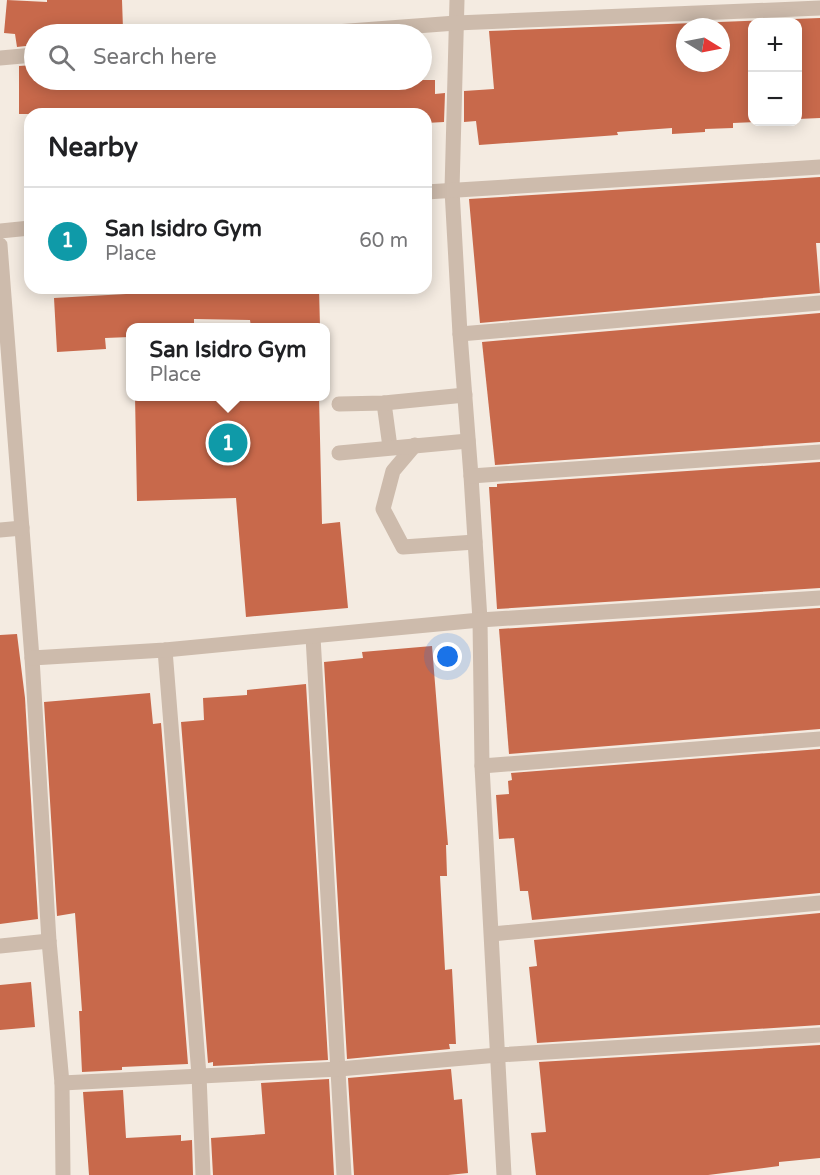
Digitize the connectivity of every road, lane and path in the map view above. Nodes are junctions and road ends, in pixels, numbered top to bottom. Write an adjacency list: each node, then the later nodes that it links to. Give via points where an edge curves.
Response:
1 (457, 0): 3 (street)
2 (820, 8): 3 (street)
3 (456, 23): 4 (street); 8 (street)
4 (432, 25)
5 (24, 56): 6 (street)
6 (0, 58)
7 (820, 167): 8 (street)
8 (452, 190): 9 (street); 14 (street)
9 (432, 192)
10 (24, 229): 11 (street)
11 (0, 231)
12 (0, 245): 24 (street)
13 (820, 303): 14 (street)
14 (460, 334): 15 (street)
15 (465, 395): 16 (street); 18 (street)
16 (384, 403): 17 (street); 20 (street)
17 (339, 404)
18 (468, 441): 19 (street); 23 (street)
19 (415, 445): 20 (street); 26 (street, via 393,471 383,509 403,547)
20 (390, 447): 21 (street)
21 (339, 453)
22 (820, 453): 23 (street)
23 (471, 476): 26 (street)
24 (22, 528): 25 (street); 31 (street)
25 (0, 530)
26 (475, 542): 28 (street)
27 (820, 598): 28 (street)
28 (480, 620): 29 (street); 33 (street)
29 (313, 637): 30 (street); 40 (street)
30 (165, 650): 31 (street); 41 (street)
31 (32, 658): 36 (street)
32 (820, 739): 33 (street)
33 (482, 766): 35 (street)
34 (820, 903): 35 (street)
35 (492, 934): 39 (street)
36 (50, 941): 37 (street); 42 (street)
37 (0, 946)
38 (820, 1035): 39 (street)
39 (498, 1055): 40 (street); 46 (street)
40 (339, 1069): 41 (street); 45 (street)
41 (199, 1075): 42 (street); 44 (street)
42 (62, 1083): 43 (street)
43 (63, 1175)
44 (203, 1175)
45 (344, 1175)
46 (504, 1175)

